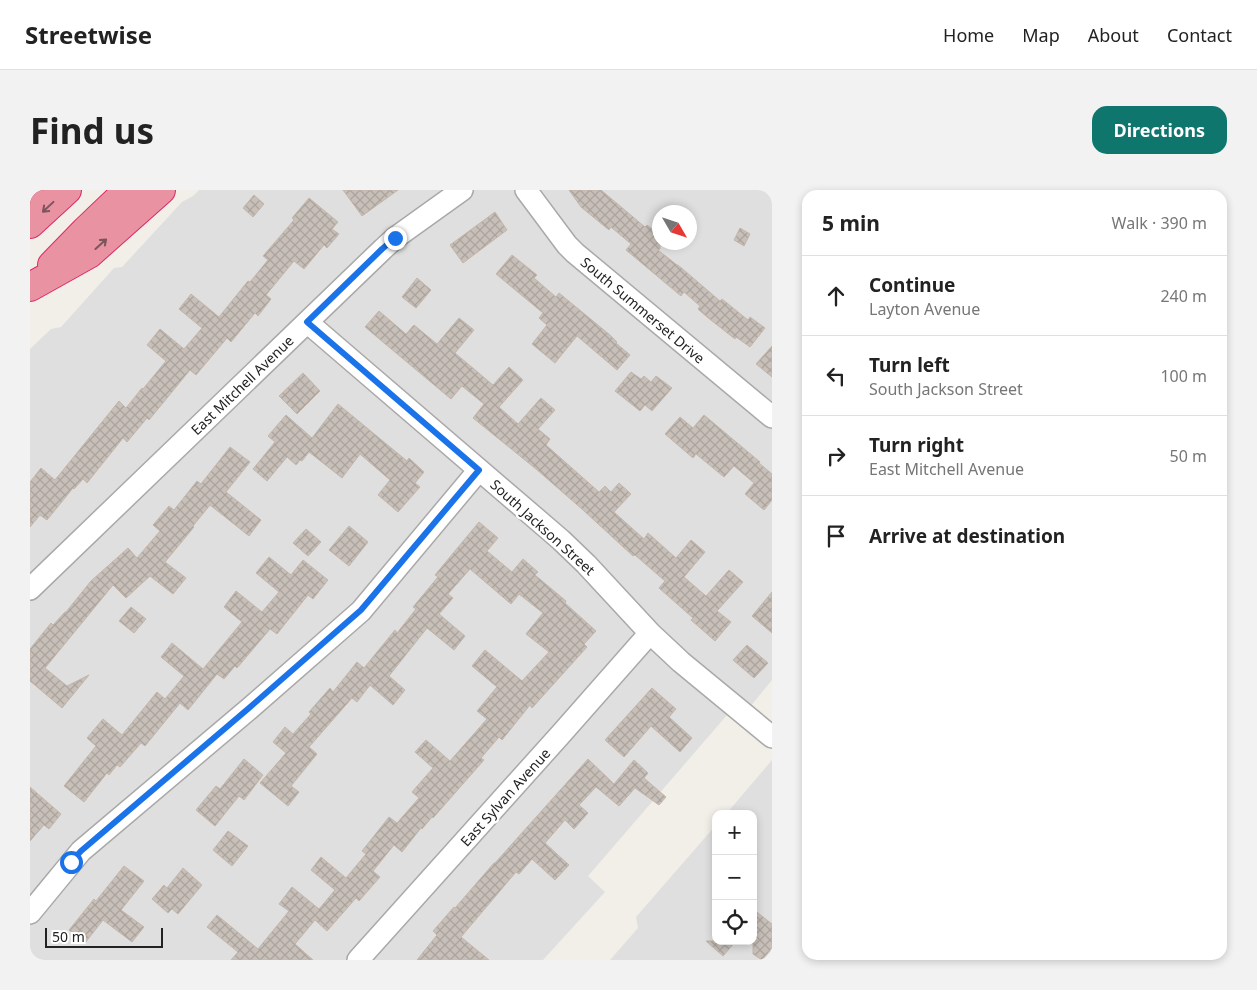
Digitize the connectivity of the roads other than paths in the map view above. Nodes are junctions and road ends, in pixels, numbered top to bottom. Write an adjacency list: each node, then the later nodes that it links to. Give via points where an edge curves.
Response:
1 (37, 190): 7 (highway)
2 (67, 190): 8 (highway, one-way to 8)
3 (128, 190): 9 (highway)
4 (162, 190): 9 (highway, one-way to 4, via 90,254)
5 (462, 190): 10 (street, East Mitchell Avenue, via 382,249)
6 (526, 190): 11 (street, South Summerset Drive, via 575,253)
7 (30, 197)
8 (30, 224)
9 (30, 287)
10 (307, 322): 12 (street, South Jackson Street); 13 (street, East Mitchell Avenue)
11 (772, 417)
12 (479, 470): 14 (street, South Jackson Street, via 561,540); 16 (street, via 361,610 81,851)
13 (30, 589)
14 (650, 633): 15 (street, South Jackson Street); 17 (street, East Sylvan Avenue)
15 (772, 737)
16 (30, 913)
17 (358, 960)

